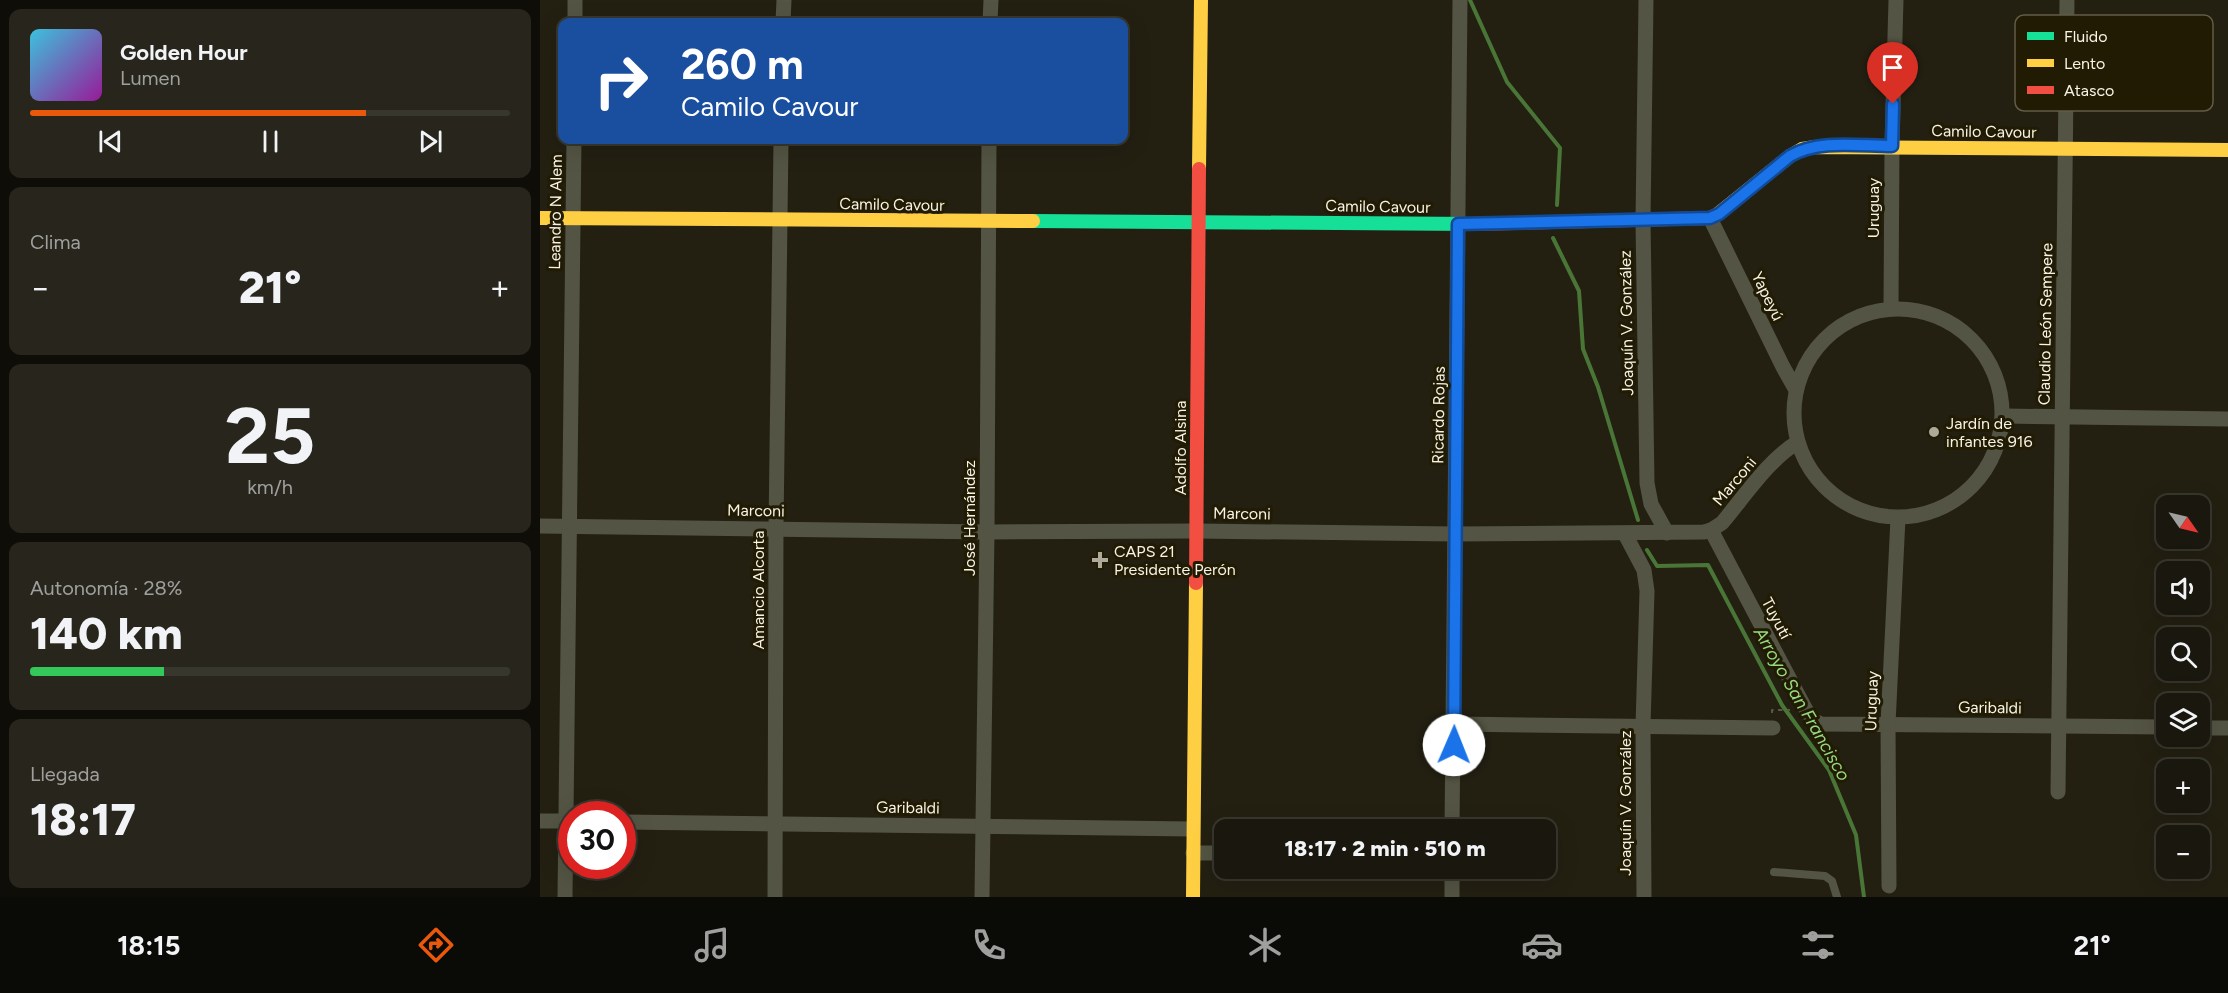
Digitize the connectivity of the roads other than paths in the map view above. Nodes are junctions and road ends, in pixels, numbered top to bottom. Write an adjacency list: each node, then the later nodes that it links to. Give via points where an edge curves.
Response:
1 (575, 0): 10 (street)
2 (784, 0): 11 (street)
3 (991, 0): 12 (street)
4 (1201, 0): 25 (street, Adolfo Alsina)
5 (1460, 0): 27 (street, Ricardo Rojas)
6 (1646, 0): 24 (street, Joaquín V. González)
7 (1896, 0): 17 (street, Uruguay)
8 (2067, 0): 9 (street, Claudio León Sempere)
9 (2067, 15)
10 (575, 18)
11 (783, 18)
12 (990, 18)
13 (2066, 111): 18 (street, Claudio León Sempere)
14 (574, 144): 22 (street, Leandro N Alem)
15 (781, 144): 23 (street, Amancio Alcorta)
16 (989, 144): 26 (street, José Hernández)
17 (1892, 146): 18 (street, Camilo Cavour); 21 (street, Camilo Cavour, via 1802,149); 28 (street, Uruguay)
18 (2065, 148): 19 (street, Camilo Cavour); 31 (street, Claudio León Sempere)
19 (2228, 150)
20 (540, 218): 22 (street, Camilo Cavour)
21 (1710, 218): 24 (street, Camilo Cavour); 29 (street, Yapeyú)
22 (573, 219): 23 (street, Camilo Cavour); 36 (street, Leandro N Alem)
23 (780, 220): 26 (street, Camilo Cavour); 37 (street, Amancio Alcorta)
24 (1642, 220): 27 (street, Camilo Cavour); 41 (street, Joaquín V. González, via 1647,483 1651,504)
25 (1198, 221): 26 (street, Camilo Cavour); 27 (street, Camilo Cavour); 39 (street, Adolfo Alsina)
26 (988, 222): 40 (street, José Hernández)
27 (1458, 224): 42 (street, Ricardo Rojas)
28 (1891, 308): 29 (street, via 1857,317 1828,335 1807,362); 30 (street, via 1924,312 1955,325 1980,348 1996,377)
29 (1796, 390): 33 (street, via 1793,415)
30 (2004, 416): 31 (street); 34 (street, via 1998,443 1983,474 1960,497 1930,513)
31 (2062, 417): 32 (street); 48 (street, Claudio León Sempere)
32 (2228, 419)
33 (1798, 442): 34 (street, via 1805,462 1821,485 1843,503 1870,514); 38 (street, Marconi, via 1777,458 1722,523)
34 (1898, 518): 46 (street, Uruguay)
35 (540, 526): 36 (street, Marconi)
36 (569, 526): 37 (street, Marconi); 54 (street, Leandro N Alem)
37 (776, 528): 40 (street, Marconi); 59 (street, Amancio Alcorta)
38 (1711, 530): 41 (street, Marconi); 44 (street, Tuyutí)
39 (1196, 531): 40 (street, Marconi); 42 (street, Marconi); 61 (street, Adolfo Alsina)
40 (987, 532): 60 (street, José Hernández)
41 (1667, 533): 43 (street, Marconi)
42 (1455, 534): 43 (street, Marconi); 45 (street, Ricardo Rojas)
43 (1625, 534): 47 (street, Joaquín V. González, via 1646,578)
44 (1814, 721): 46 (street, Garibaldi, via 1829,725)
45 (1454, 724): 47 (street); 55 (street, Ricardo Rojas)
46 (1888, 724): 48 (street, Garibaldi); 67 (street, Uruguay)
47 (1643, 726): 50 (street); 73 (street, Joaquín V. González)
48 (2059, 726): 49 (street, Garibaldi); 53 (street, Claudio León Sempere)
49 (2156, 727)
50 (1773, 728)
51 (2210, 728): 52 (street)
52 (2228, 728)
53 (2058, 792)
54 (569, 801)
55 (1452, 819)
56 (540, 821): 57 (street)
57 (558, 821)
58 (636, 822): 59 (street, Garibaldi)
59 (776, 824): 60 (street, Garibaldi); 69 (street, Amancio Alcorta)
60 (982, 826): 61 (street, Garibaldi); 70 (street, José Hernández)
61 (1192, 830): 62 (street, Adolfo Alsina)
62 (1193, 853): 63 (street); 71 (street, Adolfo Alsina)
63 (1214, 853)
64 (1774, 872): 74 (lane, via 1825,876 1832,881)
65 (566, 879): 68 (street, Leandro N Alem)
66 (1452, 879): 72 (street)
67 (1889, 886)
68 (565, 897)
69 (775, 897)
70 (982, 897)
71 (1192, 897)
72 (1452, 897)
73 (1644, 897)
74 (1837, 897)

